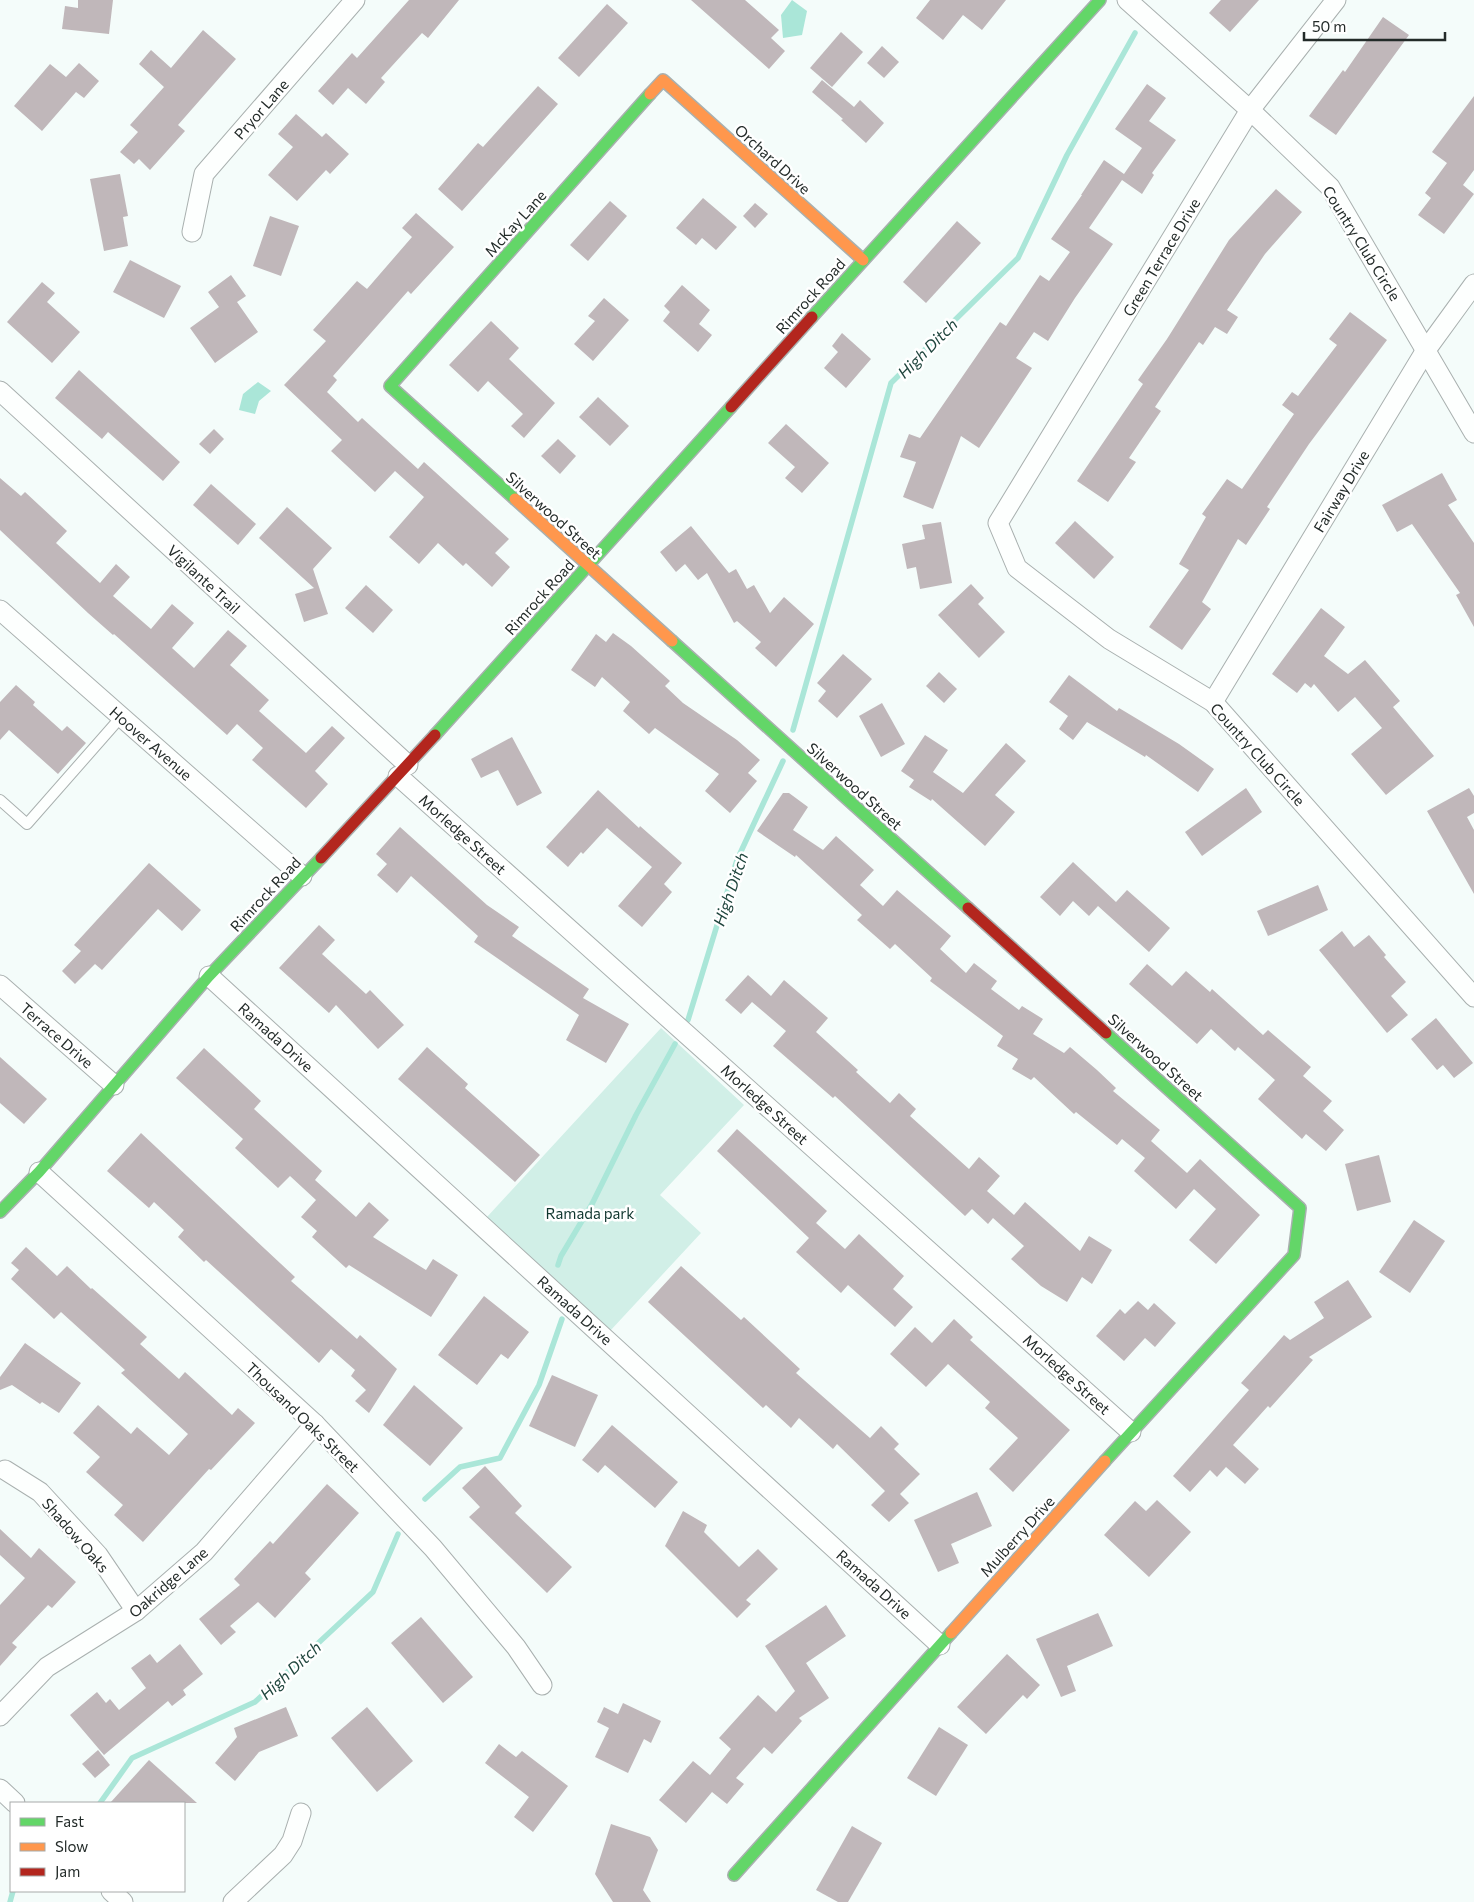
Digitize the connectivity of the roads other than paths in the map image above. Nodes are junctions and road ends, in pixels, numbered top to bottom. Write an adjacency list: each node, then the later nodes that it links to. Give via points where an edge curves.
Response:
1 (355, 0): 7 (street, Pryor Lane, via 204,174)
2 (1100, 0): 8 (street, Rimrock Road)
3 (1127, 0): 6 (street, Country Club Circle)
4 (1336, 0): 6 (street, Green Terrace Drive)
5 (662, 80): 8 (street, Orchard Drive); 11 (street, McKay Lane)
6 (1250, 110): 10 (street, Country Club Circle, via 1330,187); 14 (street, Green Terrace Drive)
7 (192, 232)
8 (863, 260): 15 (street, Rimrock Road)
9 (1474, 284): 10 (street, Fairway Drive)
10 (1426, 350): 13 (street, Country Club Circle); 17 (street, Fairway Drive)
11 (390, 386): 15 (street, Silverwood Street)
12 (0, 391): 19 (street, Vigilante Trail)
13 (1474, 433)
14 (998, 523): 17 (street, Country Club Circle, via 1017,568 1108,639)
15 (588, 565): 19 (street, Rimrock Road); 27 (street, Silverwood Street)
16 (0, 610): 18 (street, Hoover Avenue)
17 (1213, 702): 24 (street, Country Club Circle)
18 (121, 717): 20 (lane, via 27,824); 21 (street, Hoover Avenue)
19 (403, 771): 21 (street, Rimrock Road); 30 (street, Morledge Street)
20 (0, 800)
21 (302, 876): 22 (street, Rimrock Road)
22 (209, 976): 25 (street, Rimrock Road); 33 (street, Ramada Drive)
23 (0, 986): 25 (street, Terrace Drive)
24 (1474, 997)
25 (114, 1085): 26 (street, Rimrock Road)
26 (39, 1172): 28 (street, Rimrock Road); 29 (street, Thousand Oaks Street)
27 (1300, 1208): 30 (street, Mulberry Drive, via 1294,1255)
28 (0, 1212)
29 (315, 1424): 32 (street, Oakridge Lane, via 204,1552); 34 (street, Thousand Oaks Street, via 433,1548 516,1647)
30 (1132, 1432): 33 (street, Mulberry Drive)
31 (5, 1470): 32 (street, Shadow Oaks, via 40,1492 98,1555)
32 (136, 1611): 35 (street, Oakridge Lane, via 47,1667)
33 (940, 1645): 39 (street, Mulberry Drive)
34 (542, 1685)
35 (0, 1716)
36 (0, 1789): 37 (street)
37 (14, 1802)
38 (301, 1813): 42 (street, via 292,1842 283,1855)
39 (734, 1875)
40 (112, 1892): 41 (street)
41 (123, 1902)
42 (233, 1902)

